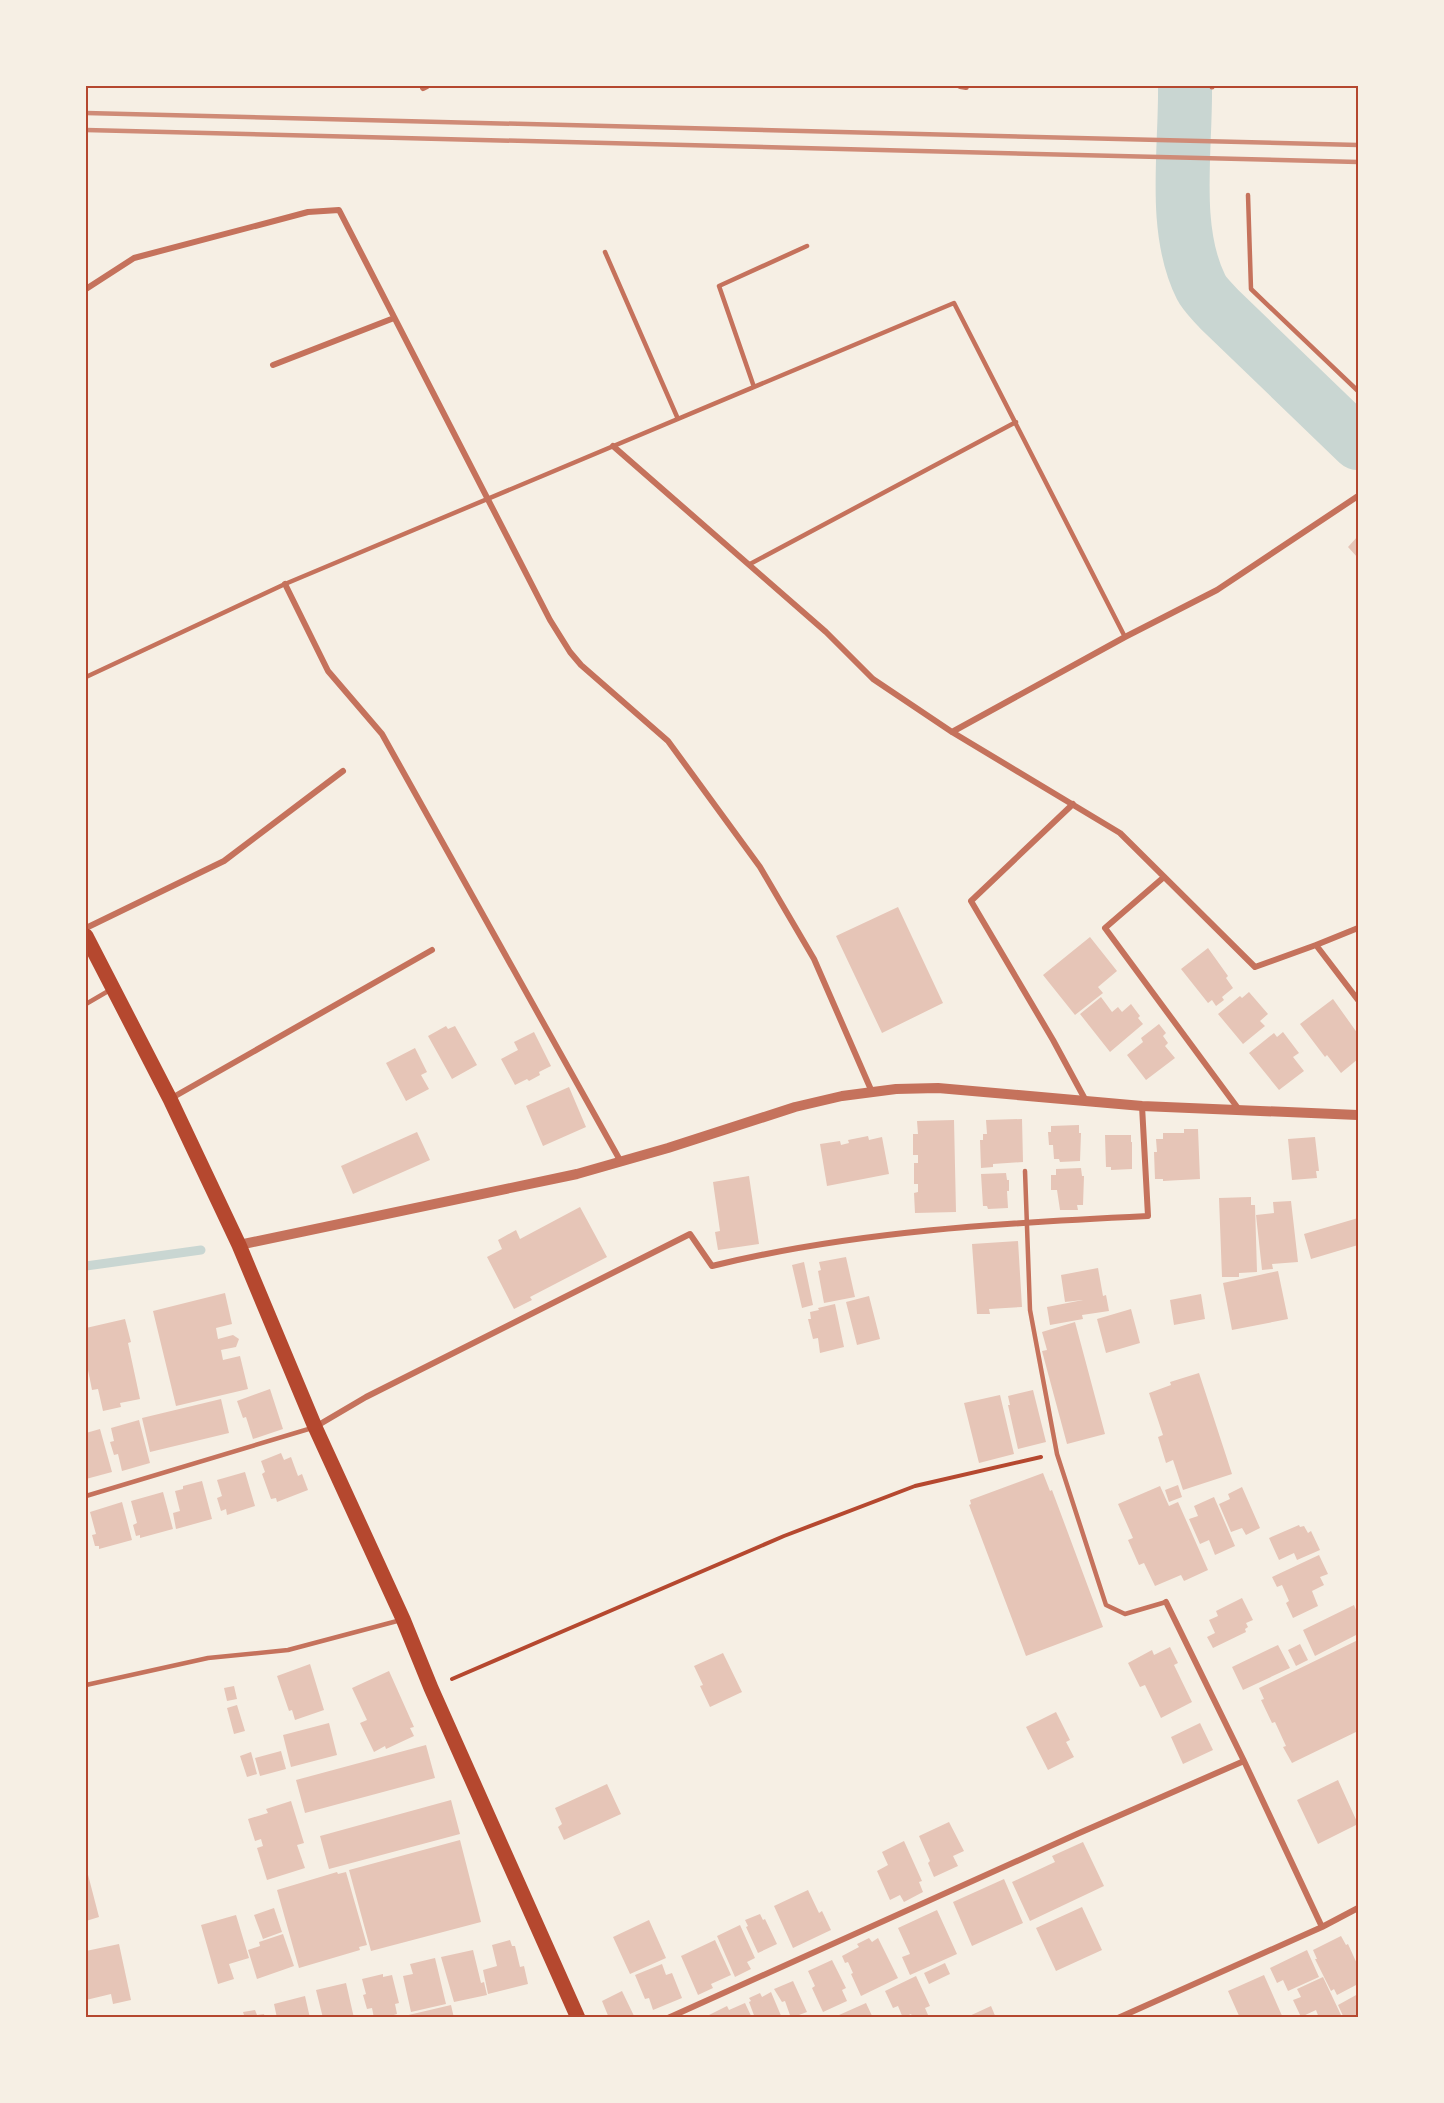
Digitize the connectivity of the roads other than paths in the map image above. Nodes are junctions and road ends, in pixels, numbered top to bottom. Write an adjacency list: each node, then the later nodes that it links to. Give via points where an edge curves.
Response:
1 (960, 86): 2 (street)
2 (966, 86)
3 (1248, 195): 10 (lane, via 1251,289)
4 (807, 246): 9 (lane, via 719,286)
5 (605, 252): 11 (lane)
6 (86, 289): 7 (street, via 134,258 308,212 339,210)
7 (394, 318): 8 (street); 15 (street)
8 (273, 365)
9 (754, 387): 11 (lane); 12 (lane, via 954,303)
10 (1359, 391)
11 (678, 419): 13 (lane)
12 (1016, 422): 16 (lane); 18 (lane)
13 (613, 446): 15 (lane); 16 (street)
14 (1359, 496): 18 (street, via 1217,590)
15 (487, 499): 17 (lane); 32 (street, via 570,652 668,741 760,867 814,959)
16 (750, 564): 20 (street, via 873,679)
17 (285, 584): 19 (lane); 38 (street, via 328,671 382,734)
18 (1125, 637): 20 (street)
19 (86, 677)
20 (952, 732): 22 (street)
21 (343, 771): 24 (street, via 224,861)
22 (1073, 804): 23 (street, via 1120,833); 34 (street, via 971,901)
23 (1164, 877): 27 (street, via 1256,967); 36 (street, via 1106,928)
24 (86, 928)
25 (1359, 928): 27 (street)
26 (86, 936): 29 (main road)
27 (1316, 945): 30 (street)
28 (432, 950): 33 (street)
29 (112, 989): 31 (lane); 33 (main road)
30 (1359, 1000)
31 (86, 1004)
32 (872, 1092): 34 (street, via 938,1088); 38 (street, via 795,1107)
33 (170, 1099): 41 (main road)
34 (1086, 1101): 35 (street)
35 (1142, 1106): 36 (street); 40 (street, via 1148,1216)
36 (1240, 1111): 37 (street)
37 (1359, 1116)
38 (621, 1162): 41 (street)
39 (1025, 1171): 40 (lane)
40 (1027, 1222): 42 (street, via 909,1232 712,1266 690,1234 366,1397); 44 (lane, via 1030,1310 1057,1454 1106,1605 1125,1614)
41 (239, 1245): 42 (main road)
42 (315, 1427): 43 (lane); 45 (main road)
43 (86, 1496)
44 (1166, 1602): 47 (street)
45 (403, 1619): 46 (lane, via 288,1650 208,1658); 50 (main road)
46 (86, 1685)
47 (1244, 1761): 49 (street); 51 (street)
48 (1359, 1908): 49 (street)
49 (1322, 1927): 52 (street)
50 (578, 2018)
51 (668, 2018)
52 (1118, 2018)

